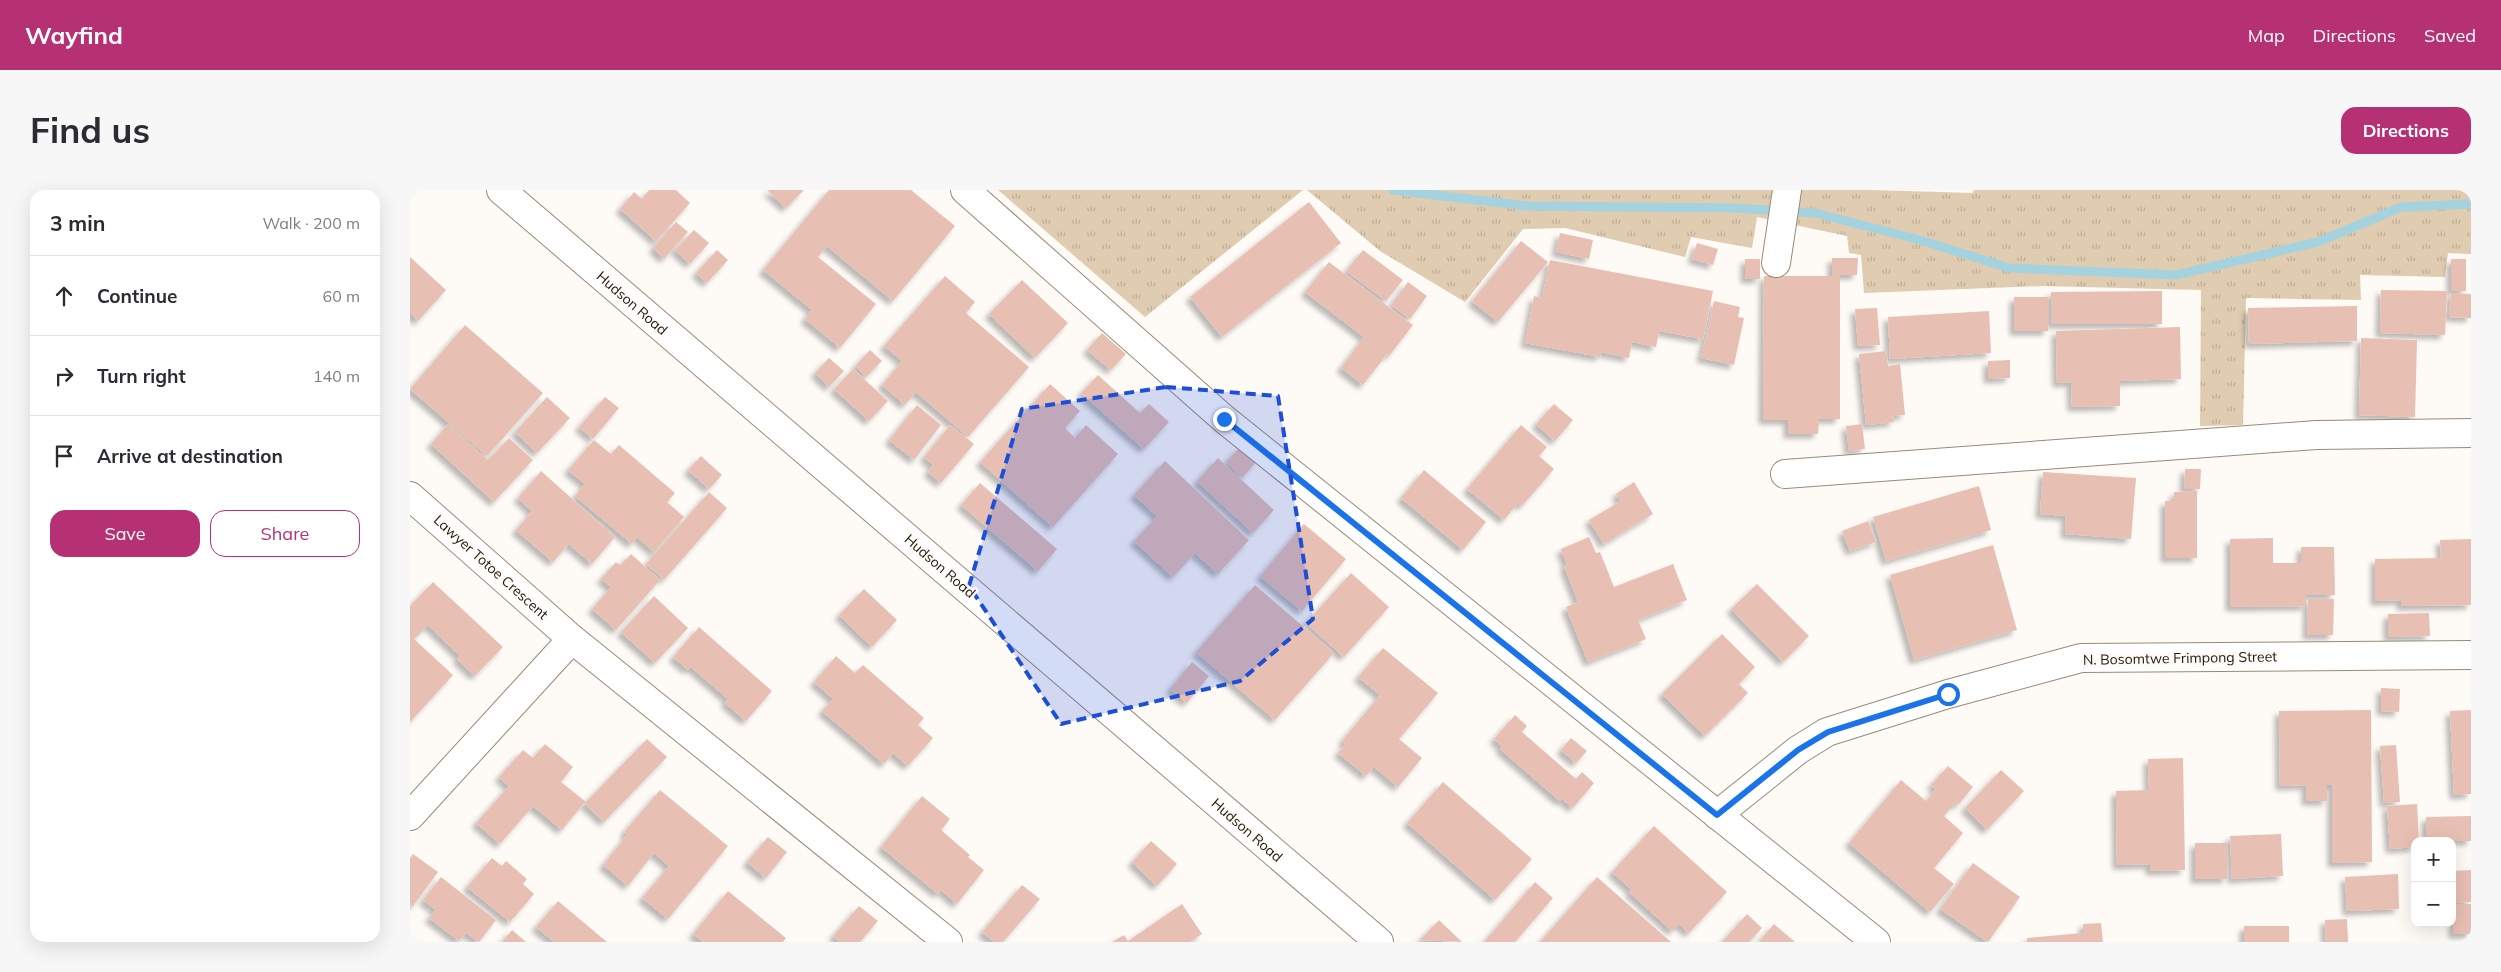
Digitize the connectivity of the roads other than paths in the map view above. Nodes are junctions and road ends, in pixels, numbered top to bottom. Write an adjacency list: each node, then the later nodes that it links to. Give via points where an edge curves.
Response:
1 (965, 190): 10 (street, via 1224,419)
2 (1787, 190): 4 (street)
3 (503, 191): 13 (street, Hudson Road)
4 (1776, 263)
5 (2471, 432): 6 (street, via 2316,435)
6 (1785, 474)
7 (410, 496): 8 (street, Lawyer Totoe Crescent)
8 (572, 639): 11 (street); 12 (street, Lawyer Totoe Crescent)
9 (2471, 655): 10 (street, N. Bosomtwe Frimpong Street, via 2081,658 1948,694 1828,732 1798,750)
10 (1717, 815): 14 (street)
11 (410, 816)
12 (948, 942)
13 (1379, 942)
14 (1876, 942)

